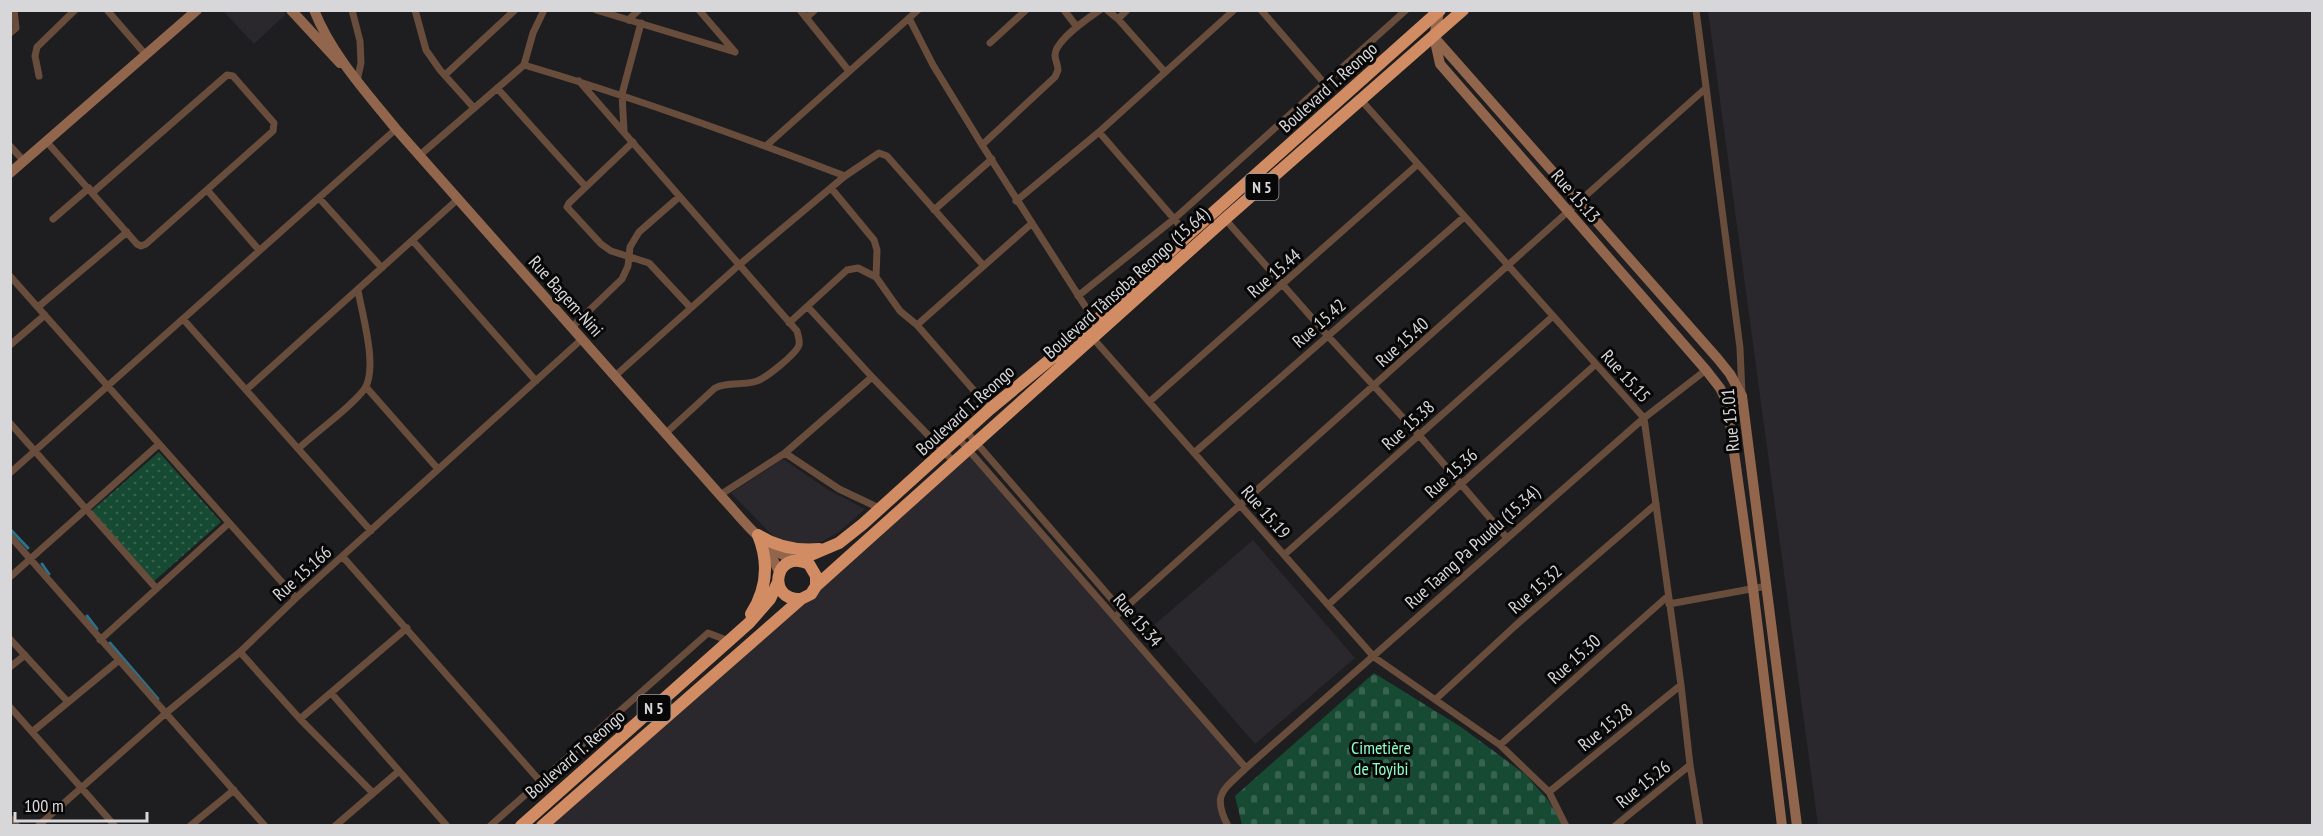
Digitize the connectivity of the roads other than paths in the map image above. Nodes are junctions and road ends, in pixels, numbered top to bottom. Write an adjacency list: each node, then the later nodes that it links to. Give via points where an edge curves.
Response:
1 (14, 10): 34 (street, via 16,28)
2 (75, 10): 43 (street, via 37,47)
3 (106, 10): 37 (street)
4 (291, 10): 39 (main road)
5 (314, 10): 39 (main road)
6 (352, 10): 44 (street, via 360,41)
7 (415, 10): 42 (street, via 426,50)
8 (514, 10): 42 (street)
9 (544, 10): 38 (street)
10 (596, 10): 31 (street)
11 (639, 10): 31 (street)
12 (699, 10): 32 (street, via 735,52)
13 (800, 10): 28 (street)
14 (815, 10): 28 (street)
15 (918, 10): 29 (street)
16 (1026, 10): 36 (street)
17 (1064, 10): 33 (street)
18 (1100, 10): 33 (street)
19 (1107, 10): 30 (street)
20 (1127, 10): 30 (street)
21 (1234, 10): 41 (street)
22 (1261, 10): 46 (street)
23 (1406, 10): 46 (street)
24 (1463, 10): 35 (highway, Boulevard Tânsoba Reongo (15.64) / N 5)
25 (1696, 10): 48 (street, Rue 15.01)
26 (198, 11): 37 (main road)
27 (1439, 11): 35 (main road, Rue 15.13); 83 (highway, Boulevard T. Reongo / N 5)
28 (806, 18): 40 (street)
29 (909, 18): 40 (street); 58 (street, Rue 15.19)
30 (1118, 19): 41 (street)
31 (628, 20): 32 (street)
32 (640, 24): 49 (street)
33 (1077, 27): 58 (street, via 1056,50 1055,77)
34 (10, 33)
35 (1434, 37): 50 (highway, Boulevard Tânsoba Reongo (15.64) / N 5); 74 (main road, Rue 15.13); 76 (main road, Rue 15.13, via 1440,64)
36 (990, 43)
37 (145, 54): 55 (main road)
38 (524, 64): 45 (street); 47 (street)
39 (347, 69): 44 (main road, Rue Bagem-Nini)
40 (849, 71): 57 (street)
41 (1165, 72): 54 (street)
42 (445, 75): 51 (street)
43 (39, 76)
44 (357, 81): 52 (main road, Rue Bagem-Nini)
45 (579, 81): 49 (street); 53 (street)
46 (1325, 84): 79 (street)
47 (496, 88): 51 (street); 66 (street)
48 (1706, 88): 74 (street, Rue 15.40); 118 (street, Rue 15.01, via 1740,348)
49 (622, 94): 53 (street); 57 (street)
50 (1361, 100): 63 (street, Rue 15.15); 80 (highway, Boulevard Tânsoba Reongo (15.64) / N 5)
51 (474, 108): 60 (street)
52 (396, 129): 60 (main road, Rue Bagem-Nini); 71 (street)
53 (624, 131): 56 (street)
54 (1099, 132): 73 (street); 79 (street)
55 (46, 141): 62 (main road); 68 (street)
56 (633, 142): 66 (street); 70 (street)
57 (767, 145): 65 (street)
58 (982, 145): 61 (street, Rue 15.19)
59 (10, 146): 62 (street)
60 (420, 155): 72 (main road, Rue Bagem-Nini)
61 (992, 159): 73 (street, Rue 15.19); 75 (street)
62 (24, 161): 64 (main road)
63 (1417, 165): 77 (street, Rue 15.15); 93 (street, Rue 15.44)
64 (10, 172)
65 (845, 176): 67 (street); 75 (street, via 874,155 883,154)
66 (586, 187): 86 (street, via 569,203 570,212 601,244)
67 (831, 188): 87 (street); 92 (street, via 874,240)
68 (90, 190): 69 (street, via 231,75 275,127); 78 (street); 82 (street)
69 (208, 191): 82 (street, via 146,244 137,244); 85 (street)
70 (679, 197): 86 (street, via 639,232); 87 (street)
71 (319, 198): 85 (street); 90 (street)
72 (458, 199): 84 (street); 104 (main road, Rue Bagem-Nini)
73 (1016, 201): 81 (street, Rue 15.19)
74 (1579, 201): 76 (street, Rue 15.40); 118 (main road, Rue 15.13, via 1719,359)
75 (934, 210): 88 (street)
76 (1568, 211): 89 (street, Rue 15.40); 110 (main road, Rue 15.13)
77 (1464, 217): 89 (street, Rue 15.15); 106 (street, Rue 15.42)
78 (53, 219)
79 (1174, 219): 83 (street); 95 (street)
80 (1225, 219): 93 (street); 105 (highway, Boulevard Tânsoba Reongo (15.64) / N 5)
81 (1031, 224): 88 (street); 95 (street, Rue 15.19)
82 (127, 232): 96 (street)
83 (1188, 235): 105 (highway, Boulevard T. Reongo / N 5)
84 (413, 241): 90 (street); 113 (street)
85 (259, 250): 101 (street)
86 (629, 255): 98 (street, via 649,263); 104 (street, via 622,279)
87 (739, 265): 98 (street); 102 (street)
88 (983, 266): 103 (street)
89 (1509, 267): 100 (street, Rue 15.15); 115 (street, Rue 15.40)
90 (382, 268): 94 (street)
91 (10, 276): 96 (street)
92 (876, 277): 97 (street, via 858,268 847,270); 103 (street, via 900,311)
93 (1284, 284): 106 (street); 119 (street, Rue 15.44)
94 (358, 290): 116 (street, via 369,348); 117 (street)
95 (1078, 296): 105 (street, Rue 15.19)
96 (38, 307): 99 (street)
97 (808, 307): 102 (street); 112 (street)
98 (691, 308): 111 (street)
99 (45, 315): 108 (street); 114 (street)
100 (1552, 317): 109 (street, Rue 15.15); 124 (street, Rue 15.38)
101 (183, 319): 114 (street); 117 (street)
102 (789, 323): 123 (street, via 799,337 799,346 790,356 758,381 721,385 710,391)
103 (917, 325): 120 (street)
104 (571, 328): 107 (main road, Rue Bagem-Nini)
105 (1094, 330): 119 (street, Rue 15.19); 120 (highway, Boulevard T. Reongo / N 5); 125 (highway, Boulevard Tânsoba Reongo (15.64) / N 5)
106 (1327, 335): 115 (street); 131 (street, Rue 15.42)
107 (582, 339): 111 (main road, Rue Bagem-Nini); 113 (street, Rue 15.166)
108 (10, 345)
109 (1596, 364): 121 (street, Rue 15.15); 135 (street, Rue 15.36)
110 (1706, 370): 121 (street, Rue Taang Pa Puudu (15.34)); 156 (main road, Rue 15.01, via 1720,388 1730,413)
111 (615, 376): 123 (main road, Rue Bagem-Nini)
112 (872, 377): 129 (street); 130 (street)
113 (536, 381): 133 (street, Rue 15.166)
114 (108, 386): 126 (street); 128 (street)
115 (1376, 386): 124 (street); 138 (street, Rue 15.40)
116 (366, 387): 127 (street); 133 (street)
117 (246, 390): 127 (street)
118 (1742, 396): 154 (main road, Rue 15.01)
119 (1149, 402): 131 (street, Rue 15.19)
120 (990, 409): 125 (highway, Boulevard T. Reongo / N 5)
121 (1644, 418): 137 (street, Rue 15.15); 145 (street, Rue Taang Pa Puudu (15.34))
122 (10, 423): 128 (street)
123 (666, 433): 136 (main road, Rue Bagem-Nini)
124 (1419, 435): 135 (street); 147 (street, Rue 15.38)
125 (967, 440): 129 (highway, Boulevard T. Reongo / N 5); 132 (highway, Boulevard Tânsoba Reongo (15.64) / N 5); 162 (street); 163 (street, Rue 15.34)
126 (159, 444): 139 (street); 141 (street)
127 (299, 448): 142 (street)
128 (35, 450): 134 (street); 139 (street)
129 (945, 452): 132 (street); 140 (highway, Boulevard T. Reongo / N 5)
130 (785, 453): 136 (street); 140 (street, via 839,489)
131 (1194, 453): 138 (street, Rue 15.19)
132 (954, 462): 153 (highway, Boulevard Tânsoba Reongo (15.64) / N 5)
133 (438, 469): 142 (street, Rue 15.166)
134 (10, 472)
135 (1461, 484): 145 (street); 161 (street, Rue 15.36)
136 (720, 495): 144 (main road, Rue Bagem-Nini)
137 (1656, 504): 157 (street, Rue 15.15); 176 (street, Rue 15.32)
138 (1241, 506): 147 (street, Rue 15.19); 162 (street, Rue 15.40)
139 (86, 508): 149 (street); 155 (street)
140 (881, 509): 146 (highway, Boulevard T. Reongo / N 5)
141 (229, 522): 155 (street); 158 (street)
142 (371, 531): 148 (street, Rue 15.166)
143 (10, 536): 149 (street)
144 (761, 538): 146 (highway, via 790,548); 150 (main road, via 782,555); 151 (main road); 165 (highway, via 764,584)
145 (1507, 538): 171 (street, Rue Taang Pa Puudu (15.34))
146 (829, 548): 150 (highway, Boulevard T. Reongo / N 5)
147 (1284, 555): 161 (street, Rue 15.19)
148 (343, 557): 158 (street, Rue 15.166); 164 (street)
149 (31, 559): 152 (street); 167 (street)
150 (797, 560): 151 (highway, N 5, via 785,564); 153 (highway, via 815,571)
151 (779, 577): 159 (highway, via 786,596); 165 (highway, Boulevard T. Reongo / N 5, via 770,599)
152 (10, 578)
153 (816, 586): 159 (highway, Boulevard Tânsoba Reongo (15.64) / N 5)
154 (1767, 586): 156 (street); 207 (main road, Rue 15.01)
155 (156, 588): 167 (street)
156 (1753, 588): 160 (street); 206 (main road, Rue 15.01)
157 (1668, 596): 160 (street, Rue 15.15); 182 (street, Rue 15.30)
158 (296, 597): 169 (street, Rue 15.166)
159 (801, 599): 201 (highway, Boulevard Tânsoba Reongo (15.64) / N 5)
160 (1669, 604): 174 (street, Rue 15.15)
161 (1328, 605): 171 (street, Rue 15.19)
162 (1122, 611): 163 (street, Rue 15.40)
163 (1115, 617): 184 (street, Rue 15.34)
164 (407, 628): 175 (street); 186 (street)
165 (739, 632): 168 (highway, Boulevard T. Reongo / N 5)
166 (10, 639): 170 (street)
167 (100, 639): 172 (street)
168 (729, 641): 186 (street, via 708,633); 200 (highway, Boulevard T. Reongo / N 5)
169 (240, 652): 179 (street, Rue 15.166); 180 (street)
170 (25, 655): 173 (street); 177 (street)
171 (1374, 657): 176 (street, Rue 15.19); 184 (street, Rue Taang Pa Puudu (15.34))
172 (118, 661): 177 (street); 179 (street)
173 (10, 667)
174 (1681, 685): 183 (street, Rue 15.15); 190 (street, Rue 15.28)
175 (332, 694): 180 (street); 185 (street)
176 (1436, 699): 182 (street, Rue 15.19)
177 (67, 701): 181 (street)
178 (10, 707): 181 (street)
179 (166, 713): 187 (street, Rue 15.166); 188 (street)
180 (300, 719): 189 (street)
181 (32, 732): 187 (street)
182 (1500, 745): 190 (street, Rue 15.19)
183 (1690, 765): 204 (street, Rue 15.26); 205 (street, Rue 15.15)
184 (1246, 768): 202 (street, via 1220,795 1219,804)
185 (399, 771): 189 (street); 198 (street)
186 (540, 781): 199 (street)
187 (81, 787): 193 (street, Rue 15.166); 194 (street)
188 (234, 790): 195 (street); 196 (street)
189 (372, 792): 197 (street)
190 (1549, 792): 203 (street, Rue 15.19)
191 (10, 818): 192 (street)
192 (17, 825)
193 (38, 825)
194 (115, 825)
195 (190, 825)
196 (265, 825)
197 (335, 825)
198 (447, 825)
199 (490, 825)
200 (521, 825)
201 (542, 825)
202 (1228, 825)
203 (1566, 825)
204 (1615, 825)
205 (1700, 825)
206 (1782, 825)
207 (1797, 825)

